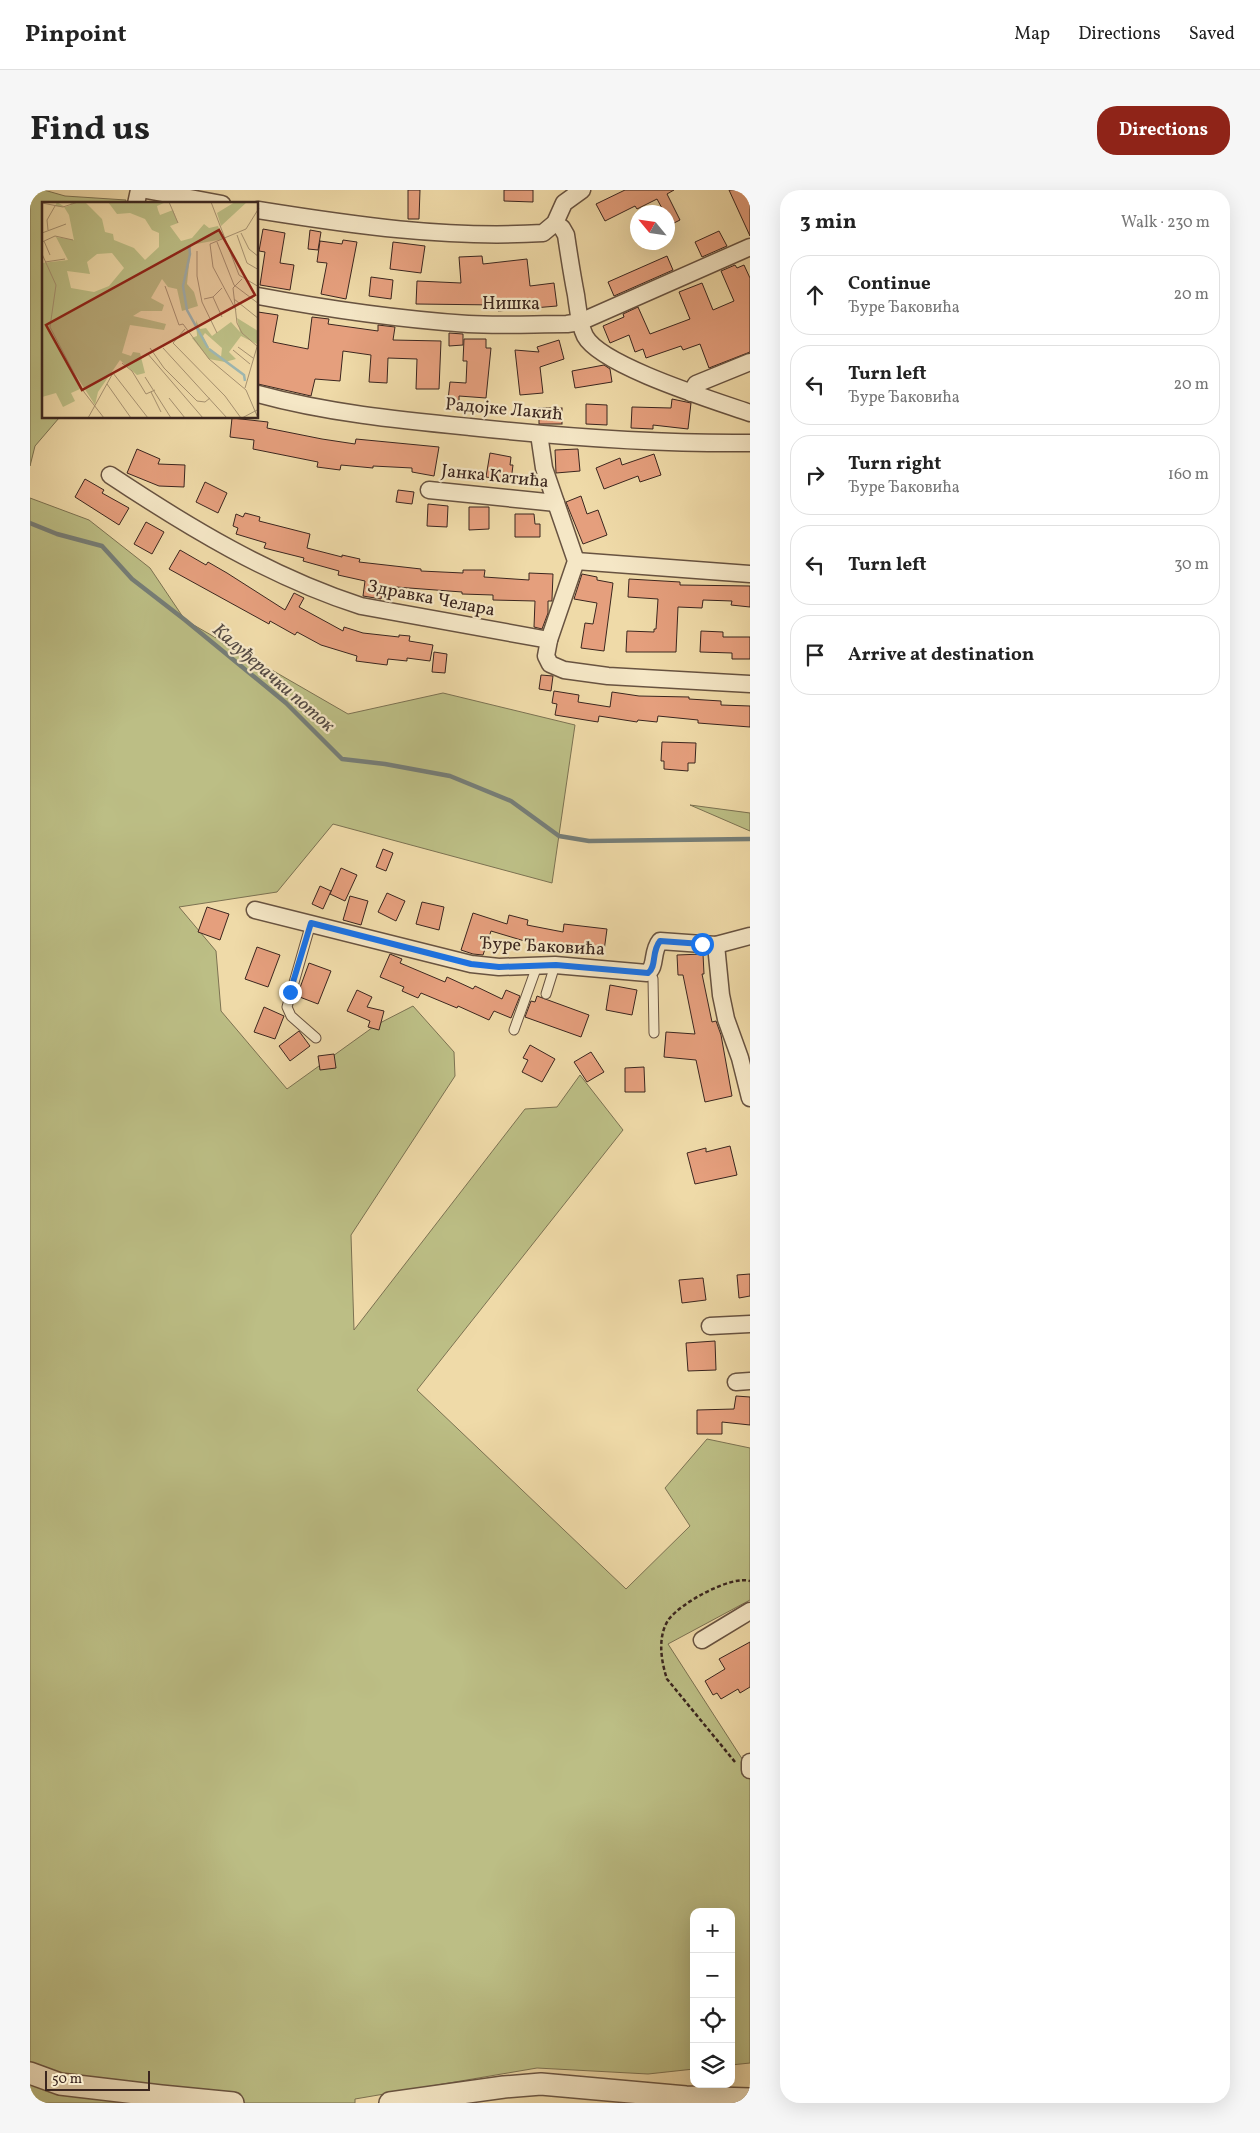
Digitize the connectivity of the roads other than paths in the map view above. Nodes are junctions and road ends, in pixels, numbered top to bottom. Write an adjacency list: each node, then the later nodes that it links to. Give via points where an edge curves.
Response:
1 (146, 190): 3 (street)
2 (582, 190): 5 (street, via 564,203)
3 (211, 202)
4 (259, 210): 5 (street, via 423,232 543,233)
5 (555, 223): 8 (street, via 566,235)
6 (750, 247): 8 (street, Нишка)
7 (259, 296): 8 (street, Нишка, via 327,309 471,324)
8 (580, 322): 10 (street, via 587,339 603,352 658,381)
9 (750, 362): 10 (street, via 696,384)
10 (691, 393): 12 (street)
11 (259, 394): 13 (street, Радојке Лакић, via 317,409)
12 (750, 413)
13 (539, 434): 14 (street, Радојке Лакић, via 678,444); 17 (street, via 544,468)
14 (750, 443)
15 (110, 475): 20 (street, Здравка Челара, via 209,538 336,598 361,606)
16 (429, 490): 17 (street, Јанка Катића)
17 (556, 504): 18 (street)
18 (576, 561): 19 (street); 20 (street)
19 (750, 574)
20 (549, 640): 21 (street, via 546,656 550,664 564,670 608,676)
21 (750, 684)
22 (255, 910): 23 (street, Ђуре Ђаковића)
23 (311, 923): 27 (street, Ђуре Ђаковића, via 471,964); 32 (lane, via 287,1007 291,1016)
24 (750, 936): 25 (street)
25 (716, 944): 28 (street, via 660,941); 33 (street, via 726,1019)
26 (556, 965): 27 (street, Ђуре Ђаковића); 28 (street, Ђуре Ђаковића); 29 (lane)
27 (537, 966): 30 (lane)
28 (650, 972): 31 (lane, via 653,979)
29 (546, 994)
30 (514, 1030)
31 (654, 1033)
32 (316, 1038)
33 (750, 1098)
34 (750, 1324): 35 (street)
35 (710, 1326)
36 (750, 1611): 37 (street)
37 (702, 1640)
38 (30, 2073): 40 (street, via 60,2084)
39 (750, 2099): 41 (street, via 686,2097 541,2084)
40 (233, 2103)
41 (390, 2103)

